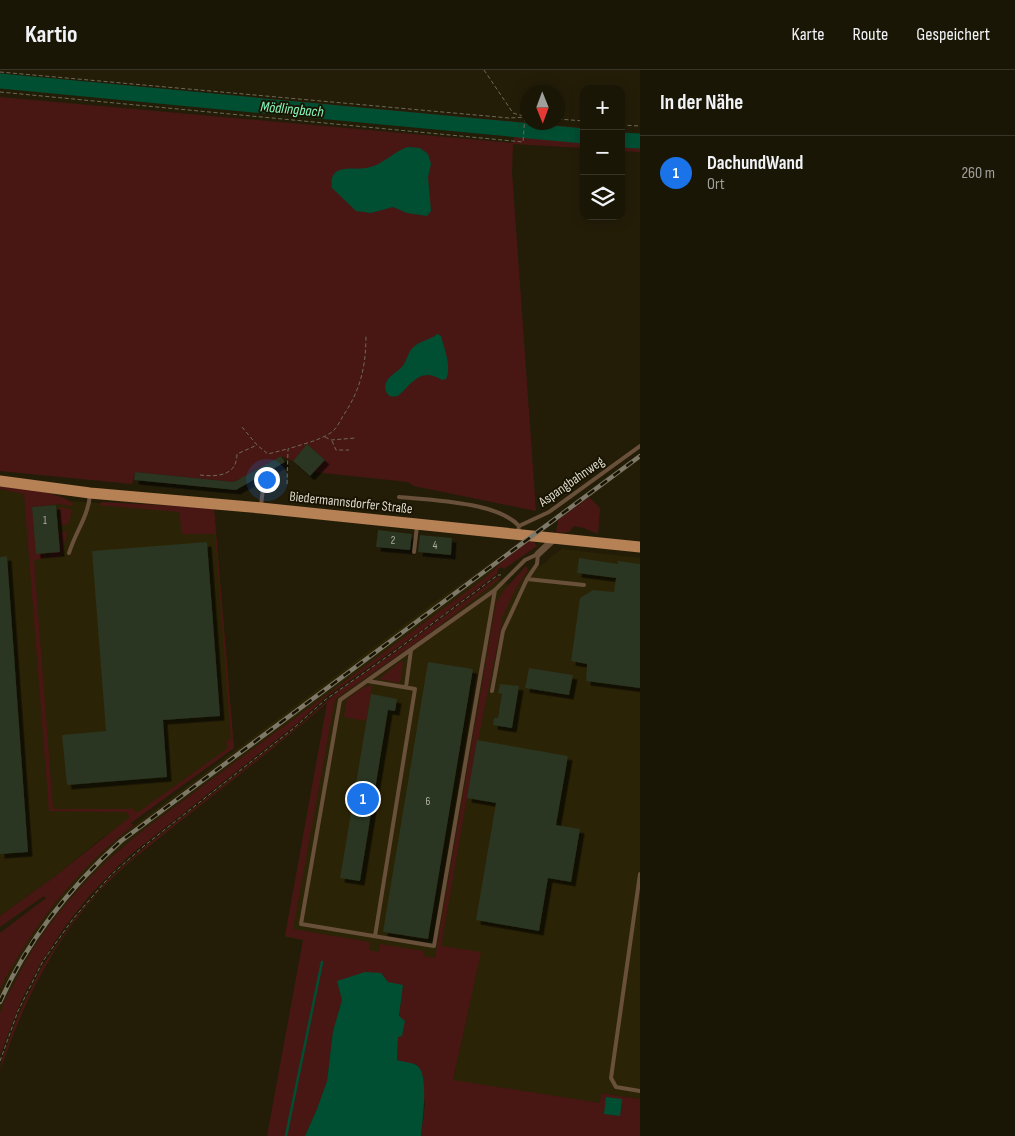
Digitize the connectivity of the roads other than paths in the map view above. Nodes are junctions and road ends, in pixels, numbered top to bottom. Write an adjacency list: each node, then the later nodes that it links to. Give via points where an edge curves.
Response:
1 (640, 446): 8 (lane, Aspangbahnweg)
2 (0, 481): 4 (main road, Biedermannsdorfer Straße)
3 (263, 489): 6 (lane)
4 (90, 493): 6 (main road, Biedermannsdorfer Straße); 12 (lane, via 86,515)
5 (399, 497): 8 (lane, via 473,505 512,519)
6 (260, 508): 7 (main road, Biedermannsdorfer Straße)
7 (417, 524): 8 (main road, Biedermannsdorfer Straße); 11 (lane)
8 (518, 531): 9 (main road, Biedermannsdorfer Straße)
9 (554, 539): 10 (main road, Biedermannsdorfer Straße); 13 (street)
10 (640, 548)
11 (414, 552)
12 (69, 553)
13 (538, 554): 14 (lane, via 537,564); 16 (lane, via 525,560)
14 (527, 579): 15 (lane); 20 (lane, via 503,632)
15 (584, 585)
16 (495, 590): 17 (lane); 22 (lane, via 434,946)
17 (411, 650): 18 (lane); 19 (lane)
18 (367, 681): 19 (lane); 22 (lane, via 340,700 301,924)
19 (406, 687): 22 (lane, via 415,689)
20 (492, 692)
21 (640, 874): 23 (lane, via 610,1078 616,1087)
22 (375, 936)
23 (640, 1091)

